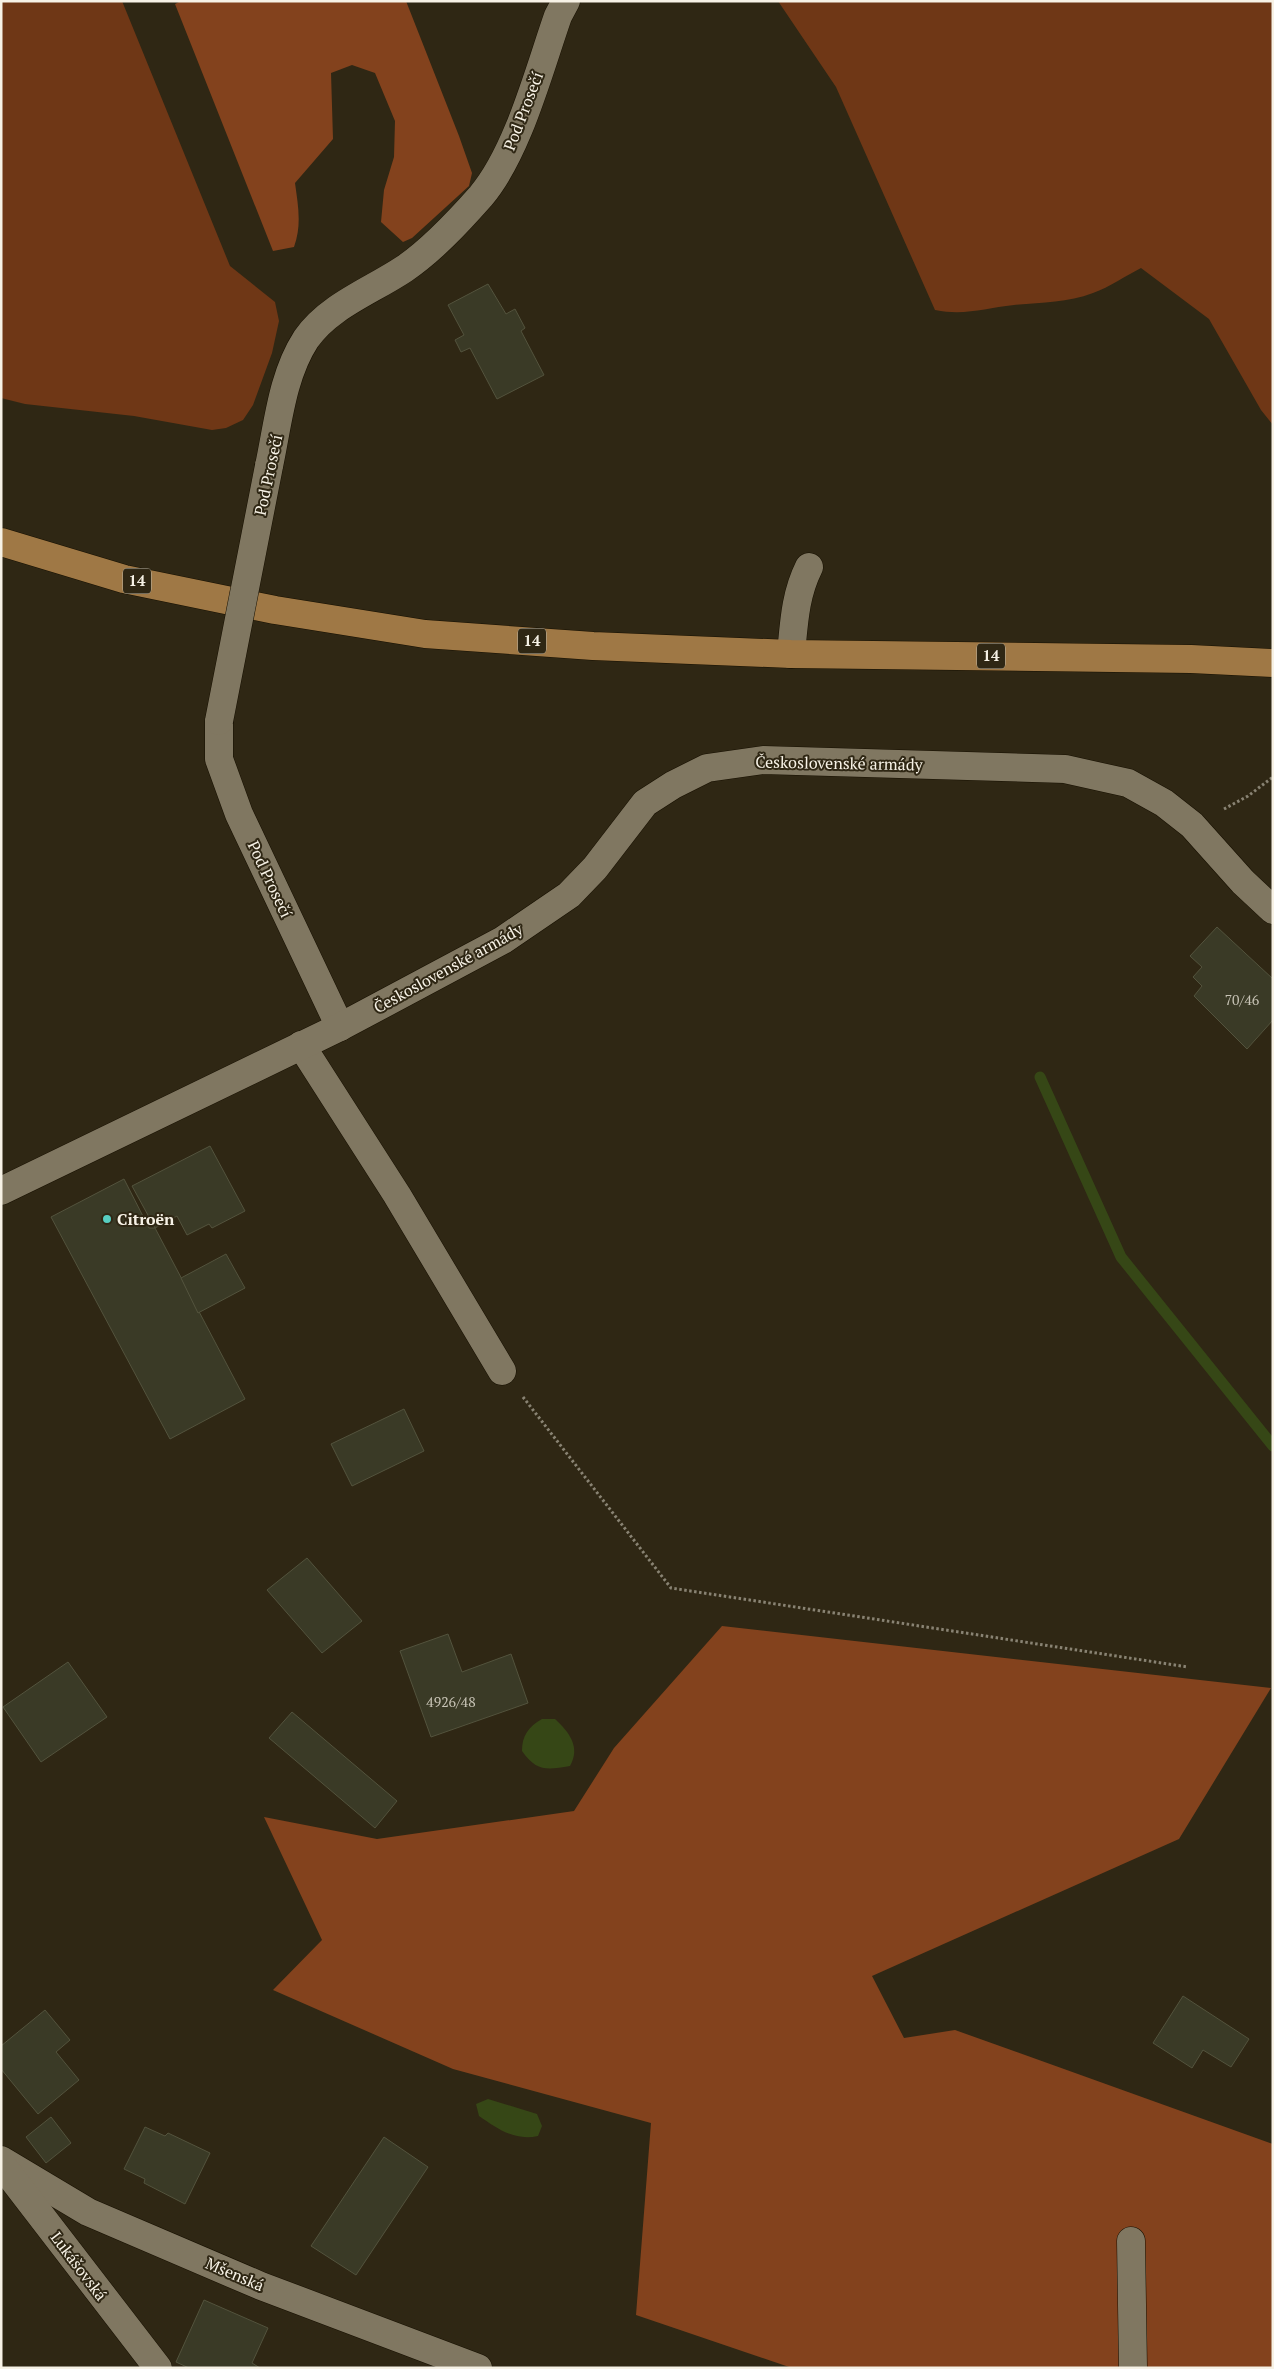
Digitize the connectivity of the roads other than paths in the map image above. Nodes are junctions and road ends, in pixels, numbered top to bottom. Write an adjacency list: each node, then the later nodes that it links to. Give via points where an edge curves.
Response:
1 (566, 1): 7 (street, Pod Prosečí, bridge, via 510,149 482,195 405,268 329,314 306,339 290,369 218,721 219,758 239,814)
2 (1, 542): 4 (main road, 14, via 124,579 275,610 425,634 593,646)
3 (809, 567): 4 (street, via 796,601)
4 (791, 654): 5 (main road, 14)
5 (1273, 663)
6 (1273, 910): 7 (street, Československé armády, via 1192,825 1164,803 1128,783 1066,769 763,760 707,768 672,784 645,803 595,868 569,895 503,940)
7 (340, 1027): 8 (street, Československé armády)
8 (301, 1045): 9 (street, Československé armády); 10 (street, via 397,1195)
9 (1, 1191)
10 (502, 1372)
11 (1, 2160): 15 (street, Mšenská, via 88,2212 261,2286)
12 (1, 2164): 14 (street, Lukášovská)
13 (1131, 2241): 16 (street)
14 (158, 2368)
15 (478, 2368)
16 (1133, 2368)

